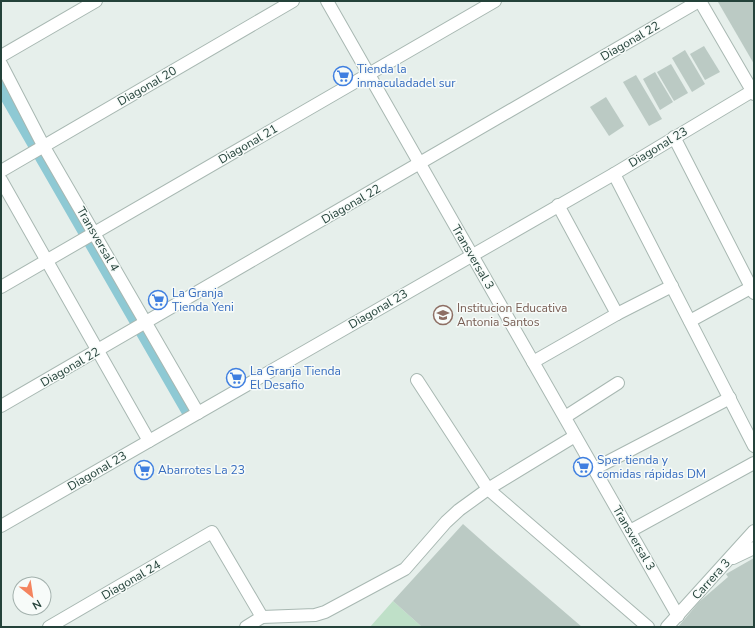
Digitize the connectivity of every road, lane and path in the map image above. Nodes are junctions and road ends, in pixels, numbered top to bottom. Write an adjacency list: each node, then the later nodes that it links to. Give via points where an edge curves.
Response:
1 (96, 1): 6 (street)
2 (293, 1): 11 (street, Diagonal 20)
3 (327, 1): 8 (street, Transversal 3)
4 (495, 1): 8 (street, Diagonal 21)
5 (700, 1): 9 (street); 12 (street, Diagonal 22)
6 (1, 56)
7 (1, 64): 11 (street, Transversal 4)
8 (369, 74): 12 (street, Transversal 3); 17 (street, Diagonal 21)
9 (753, 92): 10 (street, Diagonal 23)
10 (674, 137): 14 (street, Diagonal 23); 22 (street)
11 (43, 148): 13 (street, Diagonal 20); 17 (street, Transversal 4)
12 (420, 164): 18 (street, Transversal 3); 25 (street, Diagonal 22)
13 (1, 171)
14 (614, 174): 16 (street, Diagonal 23); 20 (street)
15 (1, 180): 19 (street)
16 (558, 204): 18 (street, Diagonal 23); 23 (street)
17 (92, 235): 19 (street, Diagonal 21); 25 (street, Transversal 4)
18 (472, 255): 27 (street, Transversal 3); 32 (street, Diagonal 23)
19 (48, 260): 21 (street, Diagonal 21); 26 (street)
20 (672, 286): 23 (street); 24 (street)
21 (1, 287)
22 (753, 289): 24 (street)
23 (617, 314): 27 (street)
24 (690, 321): 30 (street)
25 (143, 324): 26 (street, Diagonal 22); 32 (street, Transversal 4)
26 (98, 350): 31 (street, Diagonal 22); 35 (street)
27 (533, 362): 33 (street, Transversal 3)
28 (417, 380): 39 (street)
29 (618, 383): 33 (street)
30 (730, 398): 36 (street); 38 (street)
31 (1, 406)
32 (198, 413): 35 (street, Diagonal 23)
33 (565, 418): 34 (street, Transversal 3)
34 (575, 436): 38 (street, Transversal 3); 39 (street)
35 (149, 441): 40 (street, Diagonal 23)
36 (754, 446)
37 (754, 463): 41 (street)
38 (594, 469): 41 (street, Transversal 3)
39 (488, 490): 46 (street, via 446,522 405,569 325,612); 49 (street)
40 (1, 526)
41 (630, 531): 45 (street, Transversal 3)
42 (754, 531): 44 (street, Carrera 3)
43 (754, 548): 44 (street)
44 (728, 560): 45 (street, Carrera 3)
45 (678, 616): 50 (street, Carrera 3)
46 (262, 617): 47 (street, Diagonal 24, via 212,532); 48 (street)
47 (49, 627)
48 (246, 627)
49 (648, 627)
50 (667, 627)

